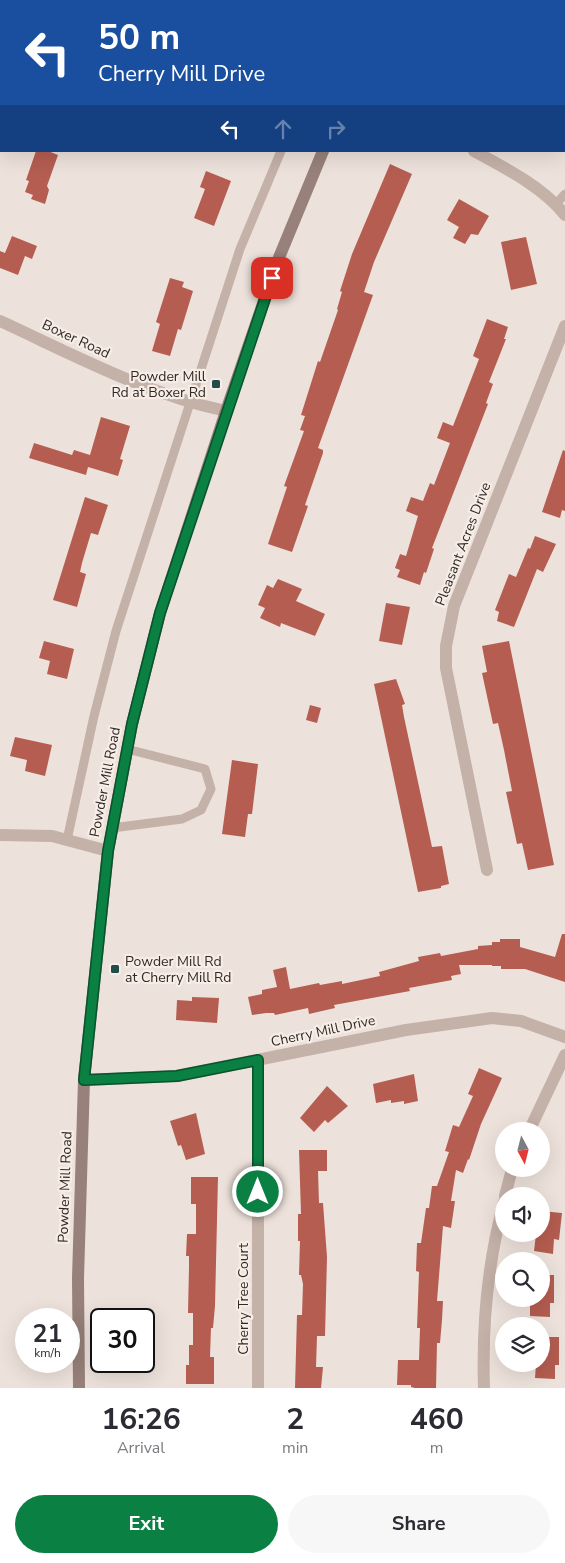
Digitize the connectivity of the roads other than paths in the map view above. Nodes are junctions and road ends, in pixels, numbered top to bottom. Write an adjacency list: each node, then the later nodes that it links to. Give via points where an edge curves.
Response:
1 (281, 152): 8 (lane, via 240,249)
2 (323, 152): 9 (main road, Powder Mill Road, via 278,260)
3 (476, 152): 4 (street)
4 (561, 199): 5 (street)
5 (565, 215)
6 (0, 321): 8 (street, Boxer Road, via 159,393)
7 (565, 326): 15 (street, Pleasant Acres Drive, via 454,606 446,646 446,668)
8 (190, 403): 9 (street, Boxer Road); 13 (lane, via 116,631)
9 (226, 411): 10 (main road, Powder Mill Road, via 160,613)
10 (127, 749): 11 (main road, Powder Mill Road); 11 (lane, via 205,769 211,789 200,810 182,819)
11 (112, 828): 14 (main road, Powder Mill Road)
12 (0, 835): 13 (street, via 52,836)
13 (67, 840): 14 (street)
14 (108, 851): 19 (main road, Powder Mill Road)
15 (487, 870)
16 (565, 1037): 18 (street, Cherry Mill Drive, via 521,1021 492,1018 406,1030)
17 (565, 1055): 20 (street)
18 (258, 1060): 19 (street, Cherry Mill Drive, via 177,1076); 23 (street, Cherry Tree Court)
19 (84, 1080): 22 (main road, Powder Mill Road, via 78,1260)
20 (533, 1122)
21 (495, 1242): 24 (street, via 491,1263)
22 (79, 1388)
23 (258, 1388)
24 (484, 1388)

